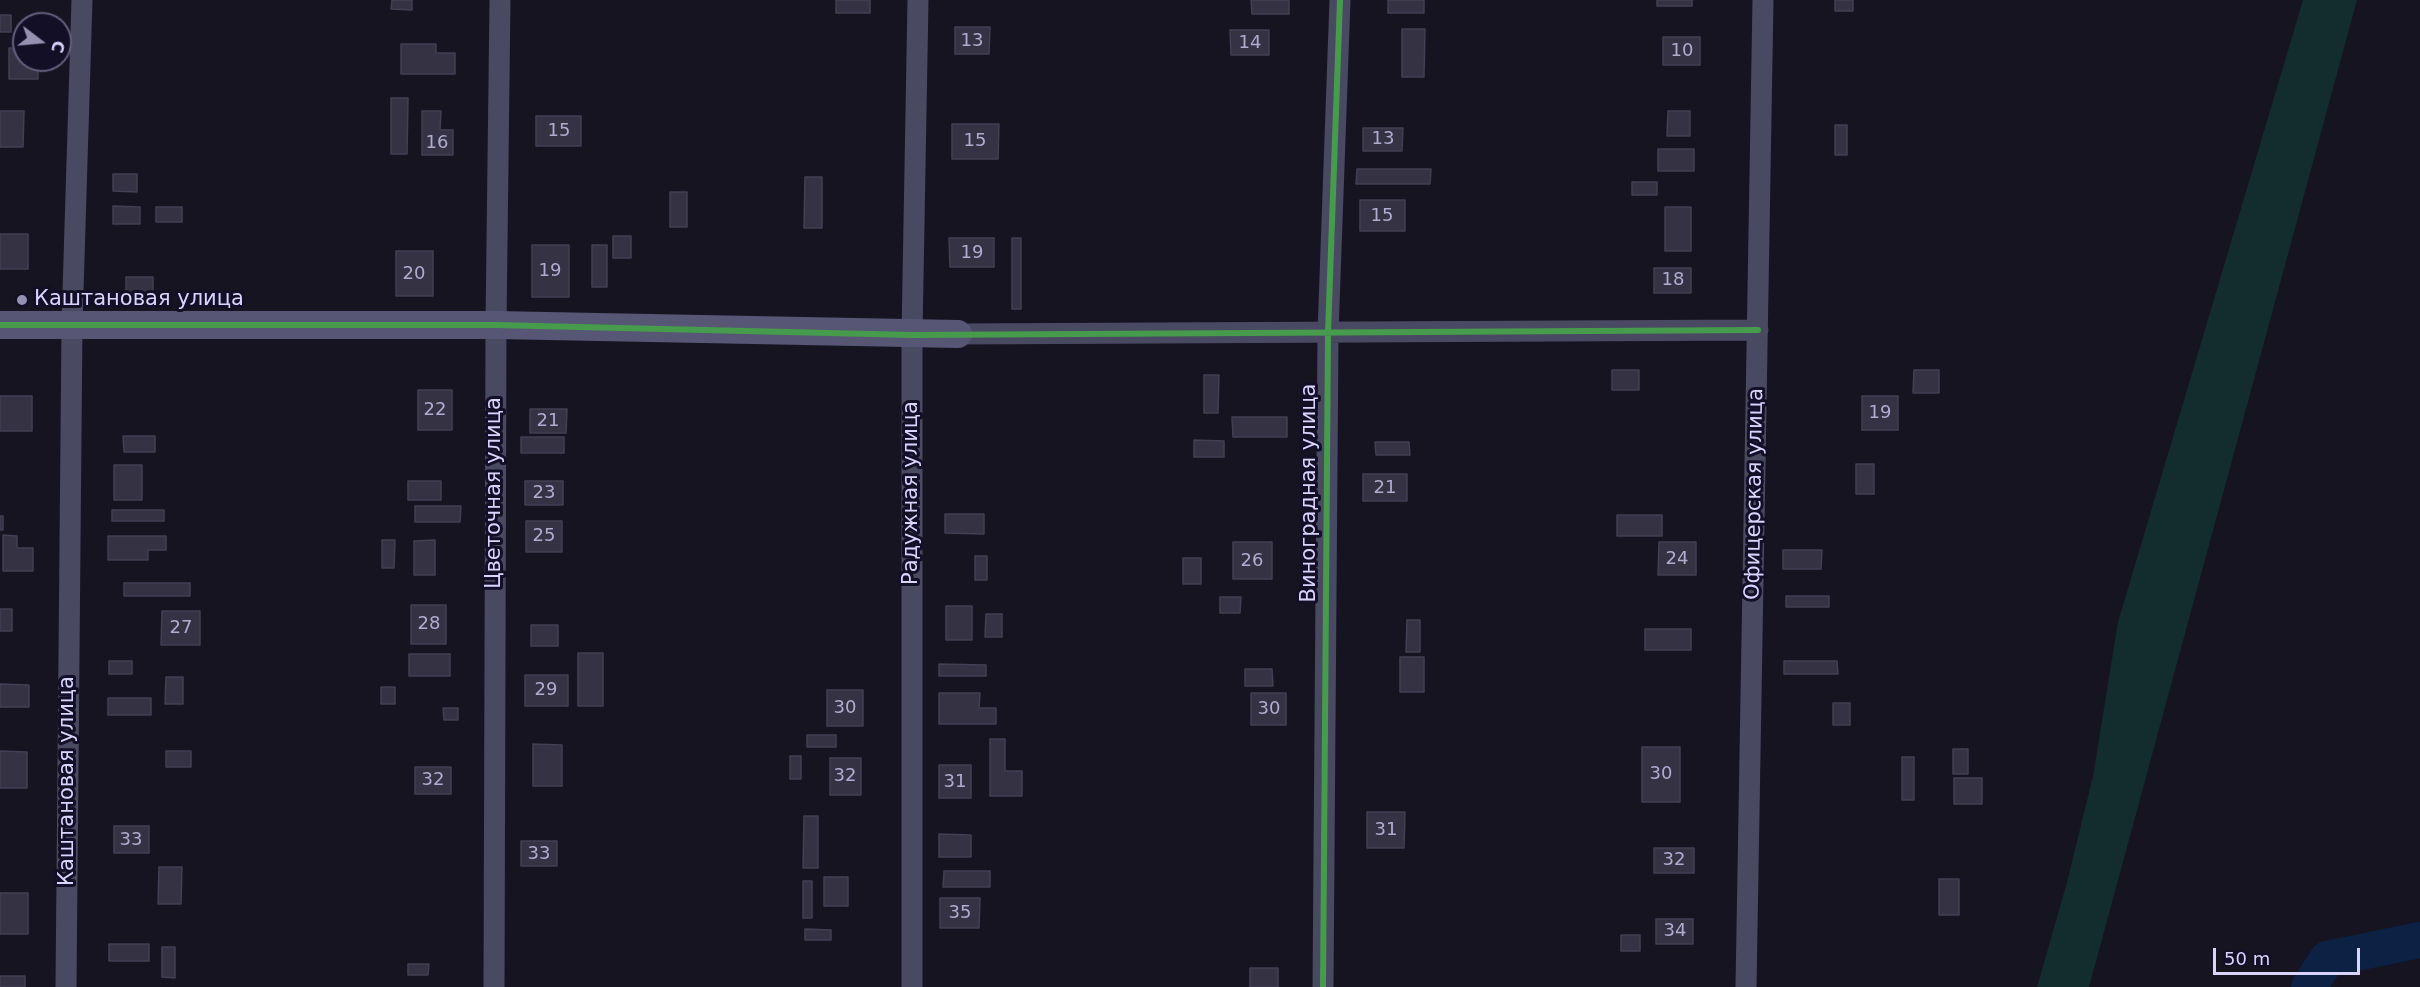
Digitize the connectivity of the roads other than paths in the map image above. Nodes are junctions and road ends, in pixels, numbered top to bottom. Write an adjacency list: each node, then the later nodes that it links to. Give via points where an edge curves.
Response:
1 (82, 0): 6 (street, Каштановая улица)
2 (500, 0): 8 (street, Цветочная улица)
3 (918, 0): 11 (street, Радужная улица)
4 (1340, 0): 10 (street, Виноградная улица)
5 (1763, 0): 9 (street, Офицерская улица)
6 (72, 324): 7 (street); 8 (street); 13 (street, Каштановая улица)
7 (0, 325)
8 (496, 325): 11 (street); 14 (street, Цветочная улица)
9 (1758, 330): 10 (street); 17 (street, Офицерская улица)
10 (1328, 333): 12 (street); 16 (street, Виноградная улица)
11 (912, 334): 12 (street); 15 (street, Радужная улица)
12 (958, 334)
13 (66, 987)
14 (494, 987)
15 (912, 987)
16 (1323, 987)
17 (1746, 987)

